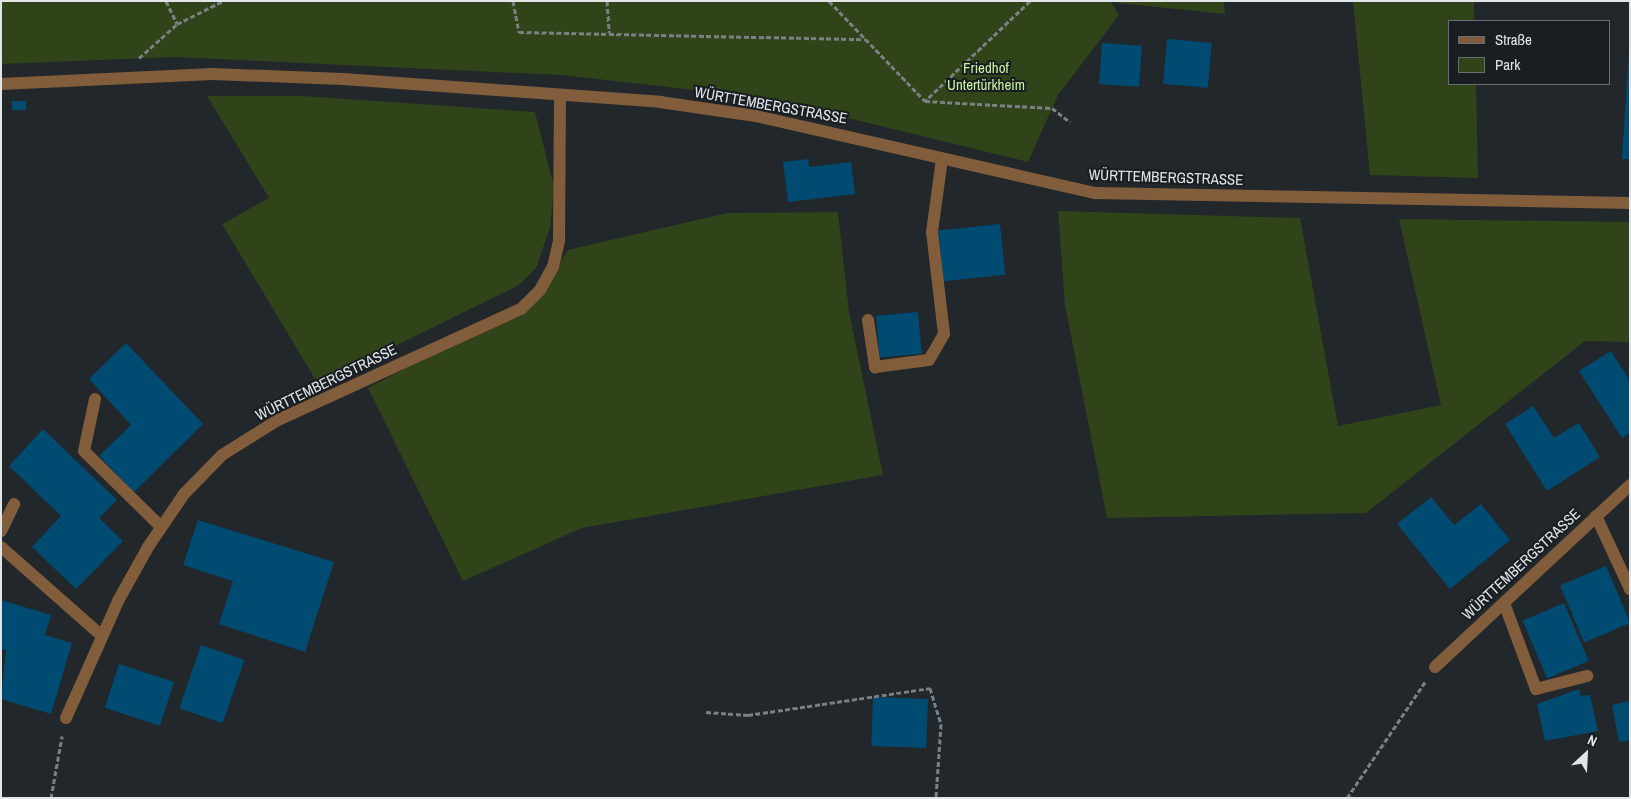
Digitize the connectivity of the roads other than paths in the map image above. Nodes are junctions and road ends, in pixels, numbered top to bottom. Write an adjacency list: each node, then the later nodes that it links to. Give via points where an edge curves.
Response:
1 (1, 84): 2 (street, WÜRTTEMBERGSTRASSE, via 126,77 286,75)
2 (560, 95): 3 (street, WÜRTTEMBERGSTRASSE, via 756,116); 10 (street, WÜRTTEMBERGSTRASSE, via 559,240 553,267 540,290 521,309 278,420 222,455 184,494)
3 (942, 159): 4 (street, WÜRTTEMBERGSTRASSE, via 1096,193); 5 (street, via 932,232 944,334 929,360 875,367)
4 (1630, 203)
5 (868, 320)
6 (95, 399): 10 (street, via 84,451)
7 (1630, 485): 9 (street, WÜRTTEMBERGSTRASSE)
8 (14, 504): 11 (street)
9 (1596, 516): 13 (street); 14 (street, WÜRTTEMBERGSTRASSE)
10 (161, 527): 15 (street, WÜRTTEMBERGSTRASSE)
11 (1, 531)
12 (1, 548): 15 (street)
13 (1630, 589)
14 (1504, 603): 16 (street, WÜRTTEMBERGSTRASSE); 17 (street, via 1536,689)
15 (102, 636): 18 (street, WÜRTTEMBERGSTRASSE)
16 (1435, 667)
17 (1587, 676)
18 (66, 718)

